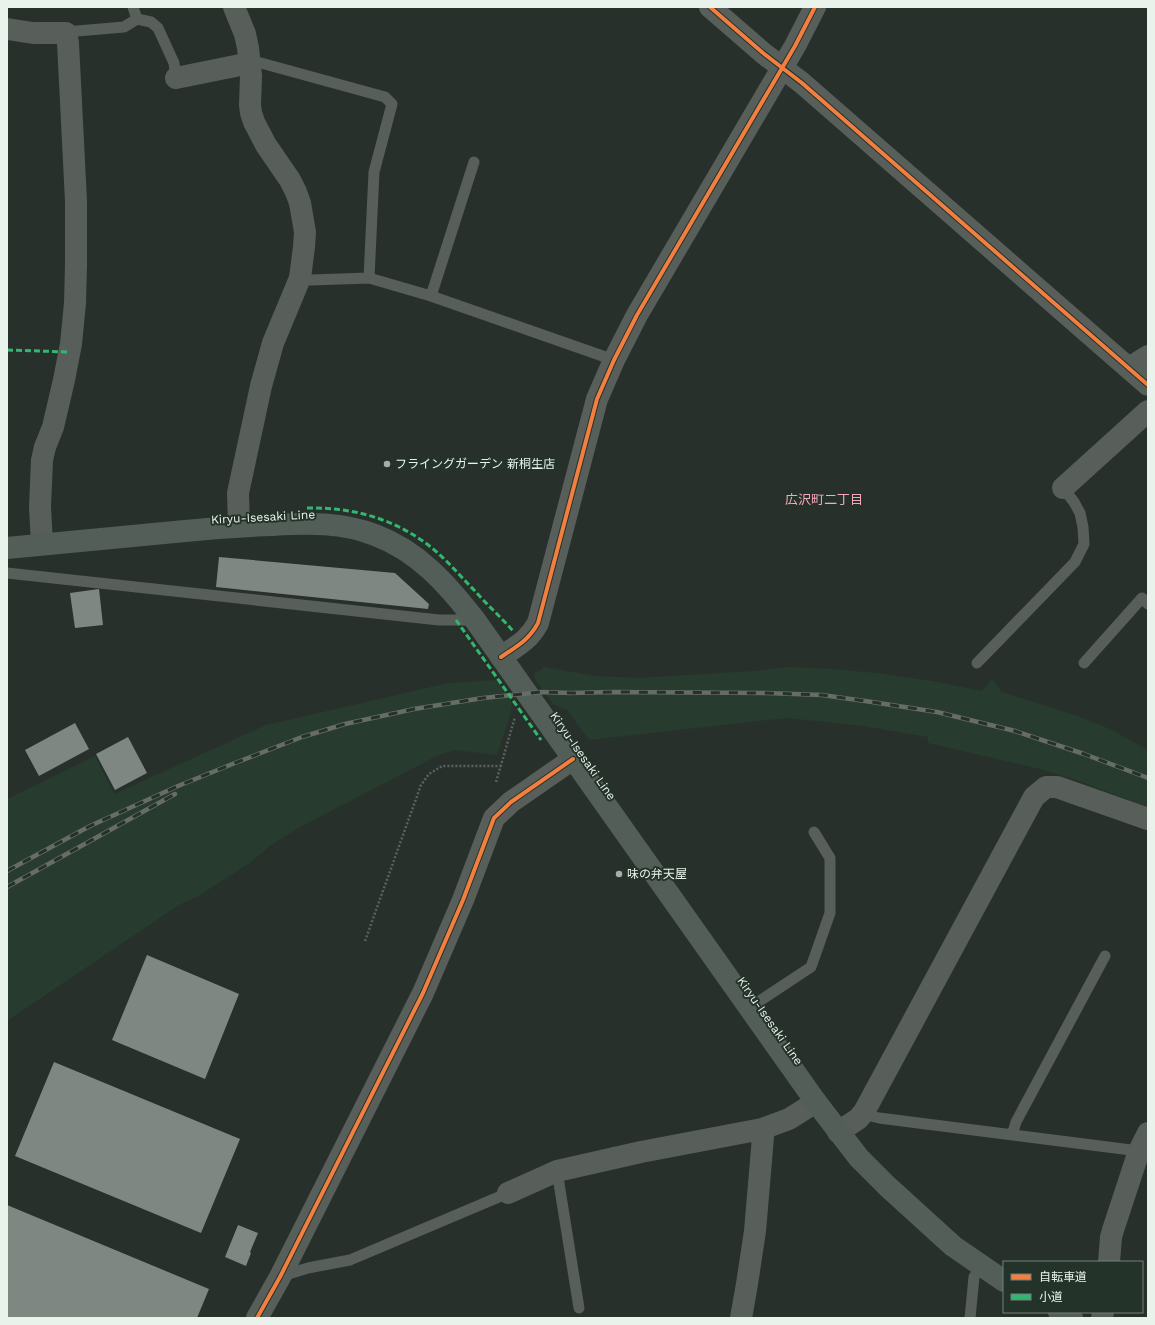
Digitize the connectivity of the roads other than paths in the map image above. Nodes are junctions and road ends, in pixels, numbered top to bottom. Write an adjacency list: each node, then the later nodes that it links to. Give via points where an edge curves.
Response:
1 (133, 7): 5 (lane)
2 (234, 7): 8 (street, via 245,34)
3 (710, 7): 9 (street, via 762,53)
4 (815, 7): 9 (street)
5 (137, 19): 7 (lane, via 124,27); 10 (lane, via 151,22 158,28 174,63)
6 (7, 29): 7 (street, via 33,33)
7 (66, 33): 22 (street, via 76,201 75,304 64,380 42,460)
8 (250, 63): 10 (street); 12 (street, via 250,105 254,122 290,180 300,203 305,232); 13 (lane, via 262,63 385,96 392,104 374,172)
9 (782, 67): 16 (street, via 637,315); 17 (street)
10 (176, 78)
11 (474, 162): 14 (lane)
12 (300, 278): 13 (lane); 21 (street, via 273,343 261,386 238,493)
13 (369, 278): 14 (lane)
14 (432, 296): 16 (lane)
15 (1148, 356): 17 (street)
16 (614, 360): 27 (street, via 591,418 538,623 528,638)
17 (1129, 368): 18 (street)
18 (1148, 385)
19 (1148, 411): 20 (street)
20 (1063, 488): 28 (lane, via 1080,513 1084,544 1075,562)
21 (239, 526): 22 (main road, Kiryu-Isesaki Line); 26 (main road, Kiryu-Isesaki Line, via 313,523 347,527 373,534 388,540 435,572)
22 (42, 544): 23 (main road, Kiryu-Isesaki Line)
23 (7, 548)
24 (7, 573): 26 (lane, via 439,620)
25 (1148, 604): 29 (lane, via 1142,598)
26 (475, 620): 27 (main road, Kiryu-Isesaki Line)
27 (501, 657): 30 (main road, Kiryu-Isesaki Line)
28 (977, 663)
29 (1084, 663)
30 (572, 759): 34 (main road, Kiryu-Isesaki Line); 45 (street, via 511,802 494,818 423,993)
31 (1148, 819): 36 (street, via 1057,787 1046,787 1034,797)
32 (814, 832): 34 (lane, via 830,858 830,913 811,967)
33 (1105, 956): 39 (lane, via 1016,1122)
34 (749, 1008): 35 (main road, Kiryu-Isesaki Line)
35 (816, 1102): 37 (street, via 789,1119); 38 (main road, Kiryu-Isesaki Line)
36 (864, 1112): 38 (street); 39 (lane, via 879,1118)
37 (762, 1129): 41 (street); 50 (street, via 755,1231)
38 (838, 1132): 44 (main road, Kiryu-Isesaki Line, via 887,1186 952,1246)
39 (1012, 1135): 40 (lane)
40 (1143, 1142): 43 (street, via 1113,1230)
41 (557, 1171): 42 (street); 47 (lane)
42 (508, 1193): 45 (lane, via 350,1260 308,1268)
43 (1108, 1261)
44 (982, 1266): 46 (main road, Kiryu-Isesaki Line); 51 (lane, via 974,1277)
45 (280, 1277): 49 (street)
46 (1003, 1280)
47 (579, 1308)
48 (1061, 1313): 52 (main road)
49 (257, 1318)
50 (741, 1318)
51 (970, 1318)
52 (1072, 1318)

